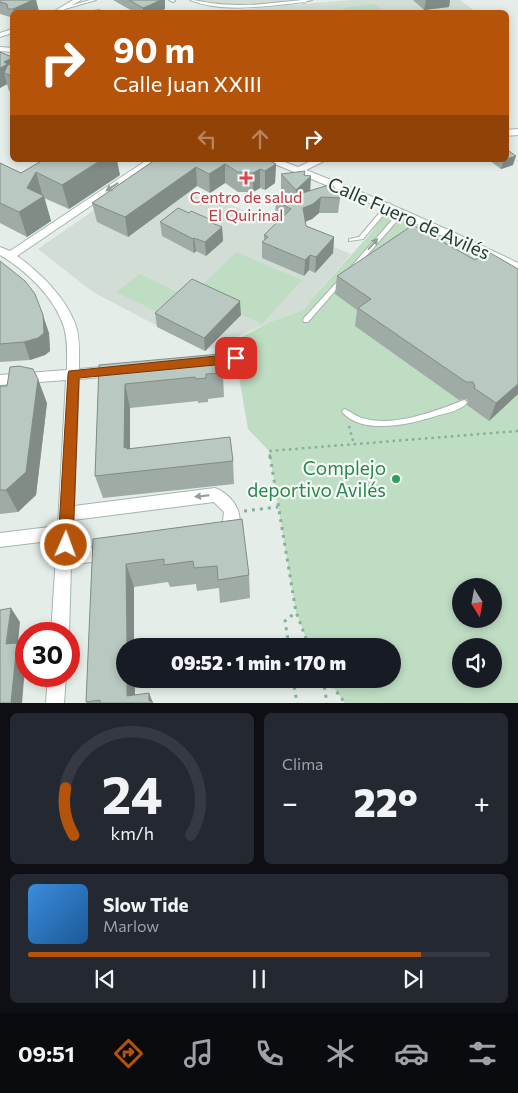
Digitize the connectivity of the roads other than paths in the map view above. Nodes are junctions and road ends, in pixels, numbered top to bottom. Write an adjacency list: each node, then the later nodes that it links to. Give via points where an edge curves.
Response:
1 (78, 0): 5 (street)
2 (94, 0): 6 (lane)
3 (192, 0): 4 (lane, via 233,8)
4 (306, 0)
5 (60, 10)
6 (61, 10)
7 (150, 162): 15 (street, one-way to 15)
8 (276, 162): 10 (street, Calle Fuero de Avilés)
9 (316, 162): 10 (street)
10 (298, 170): 11 (street, Calle Fuero de Avilés)
11 (389, 205): 12 (street, Calle Fuero de Avilés); 13 (lane, via 361,238)
12 (402, 212): 16 (street, Calle Fuero de Avilés); 17 (lane, one-way to 12)
13 (351, 240)
14 (0, 250): 15 (street)
15 (10, 256): 21 (street, via 61,308 70,326)
16 (518, 268)
17 (306, 320)
18 (236, 358): 19 (street)
19 (197, 362)
20 (128, 369): 21 (street)
21 (73, 374): 22 (street); 25 (street)
22 (0, 380)
23 (464, 403): 24 (lane, via 436,415 375,424 360,421)
24 (345, 412)
25 (67, 514): 26 (street); 27 (street, one-way to 25, via 221,535 232,520 229,504 215,495)
26 (66, 532): 28 (street); 30 (street)
27 (212, 538)
28 (0, 540)
29 (124, 550): 30 (street)
30 (65, 558): 31 (street)
31 (61, 622)
32 (56, 687): 33 (street)
33 (55, 703)

